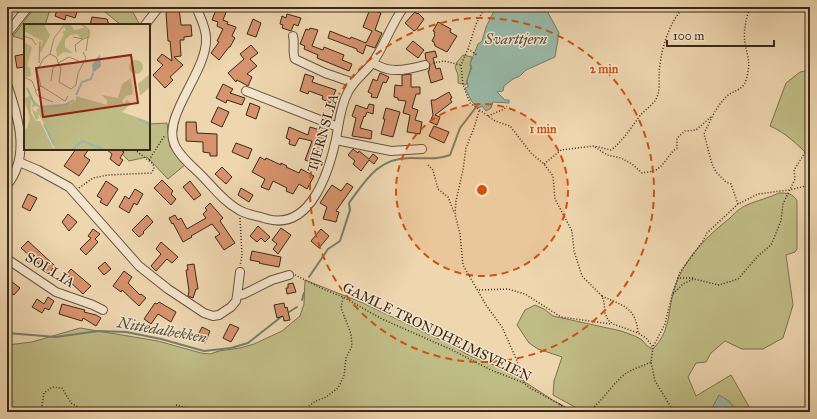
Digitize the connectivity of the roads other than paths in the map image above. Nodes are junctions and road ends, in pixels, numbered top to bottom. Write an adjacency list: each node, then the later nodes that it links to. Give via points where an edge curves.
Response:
1 (28, 7): 6 (street)
2 (159, 7): 5 (street)
3 (196, 7): 14 (street, TJERNSLIA, via 206,38 204,56 177,114 172,131 174,143 181,154 225,200 240,211 272,220 294,217 308,206 319,189)
4 (404, 7): 8 (street, TJERNSLIA, via 397,15)
5 (146, 24)
6 (7, 32)
7 (293, 36): 10 (street, via 295,59)
8 (372, 64): 9 (street, via 395,70); 10 (street, TJERNSLIA)
9 (425, 65)
10 (354, 83): 13 (street, TJERNSLIA, via 347,93)
11 (7, 84): 16 (street, via 20,132)
12 (246, 91): 13 (street)
13 (338, 127): 14 (street, TJERNSLIA)
14 (336, 140): 15 (street, via 391,151)
15 (422, 148)
16 (19, 162): 17 (street, via 15,174); 21 (street, via 59,180 74,192 139,266 198,310 209,315 219,315 231,307)
17 (7, 185)
18 (7, 259): 22 (street, SOLLIA, via 56,292)
19 (240, 272): 21 (street)
20 (290, 275): 21 (street)
21 (237, 296)
22 (103, 310)

